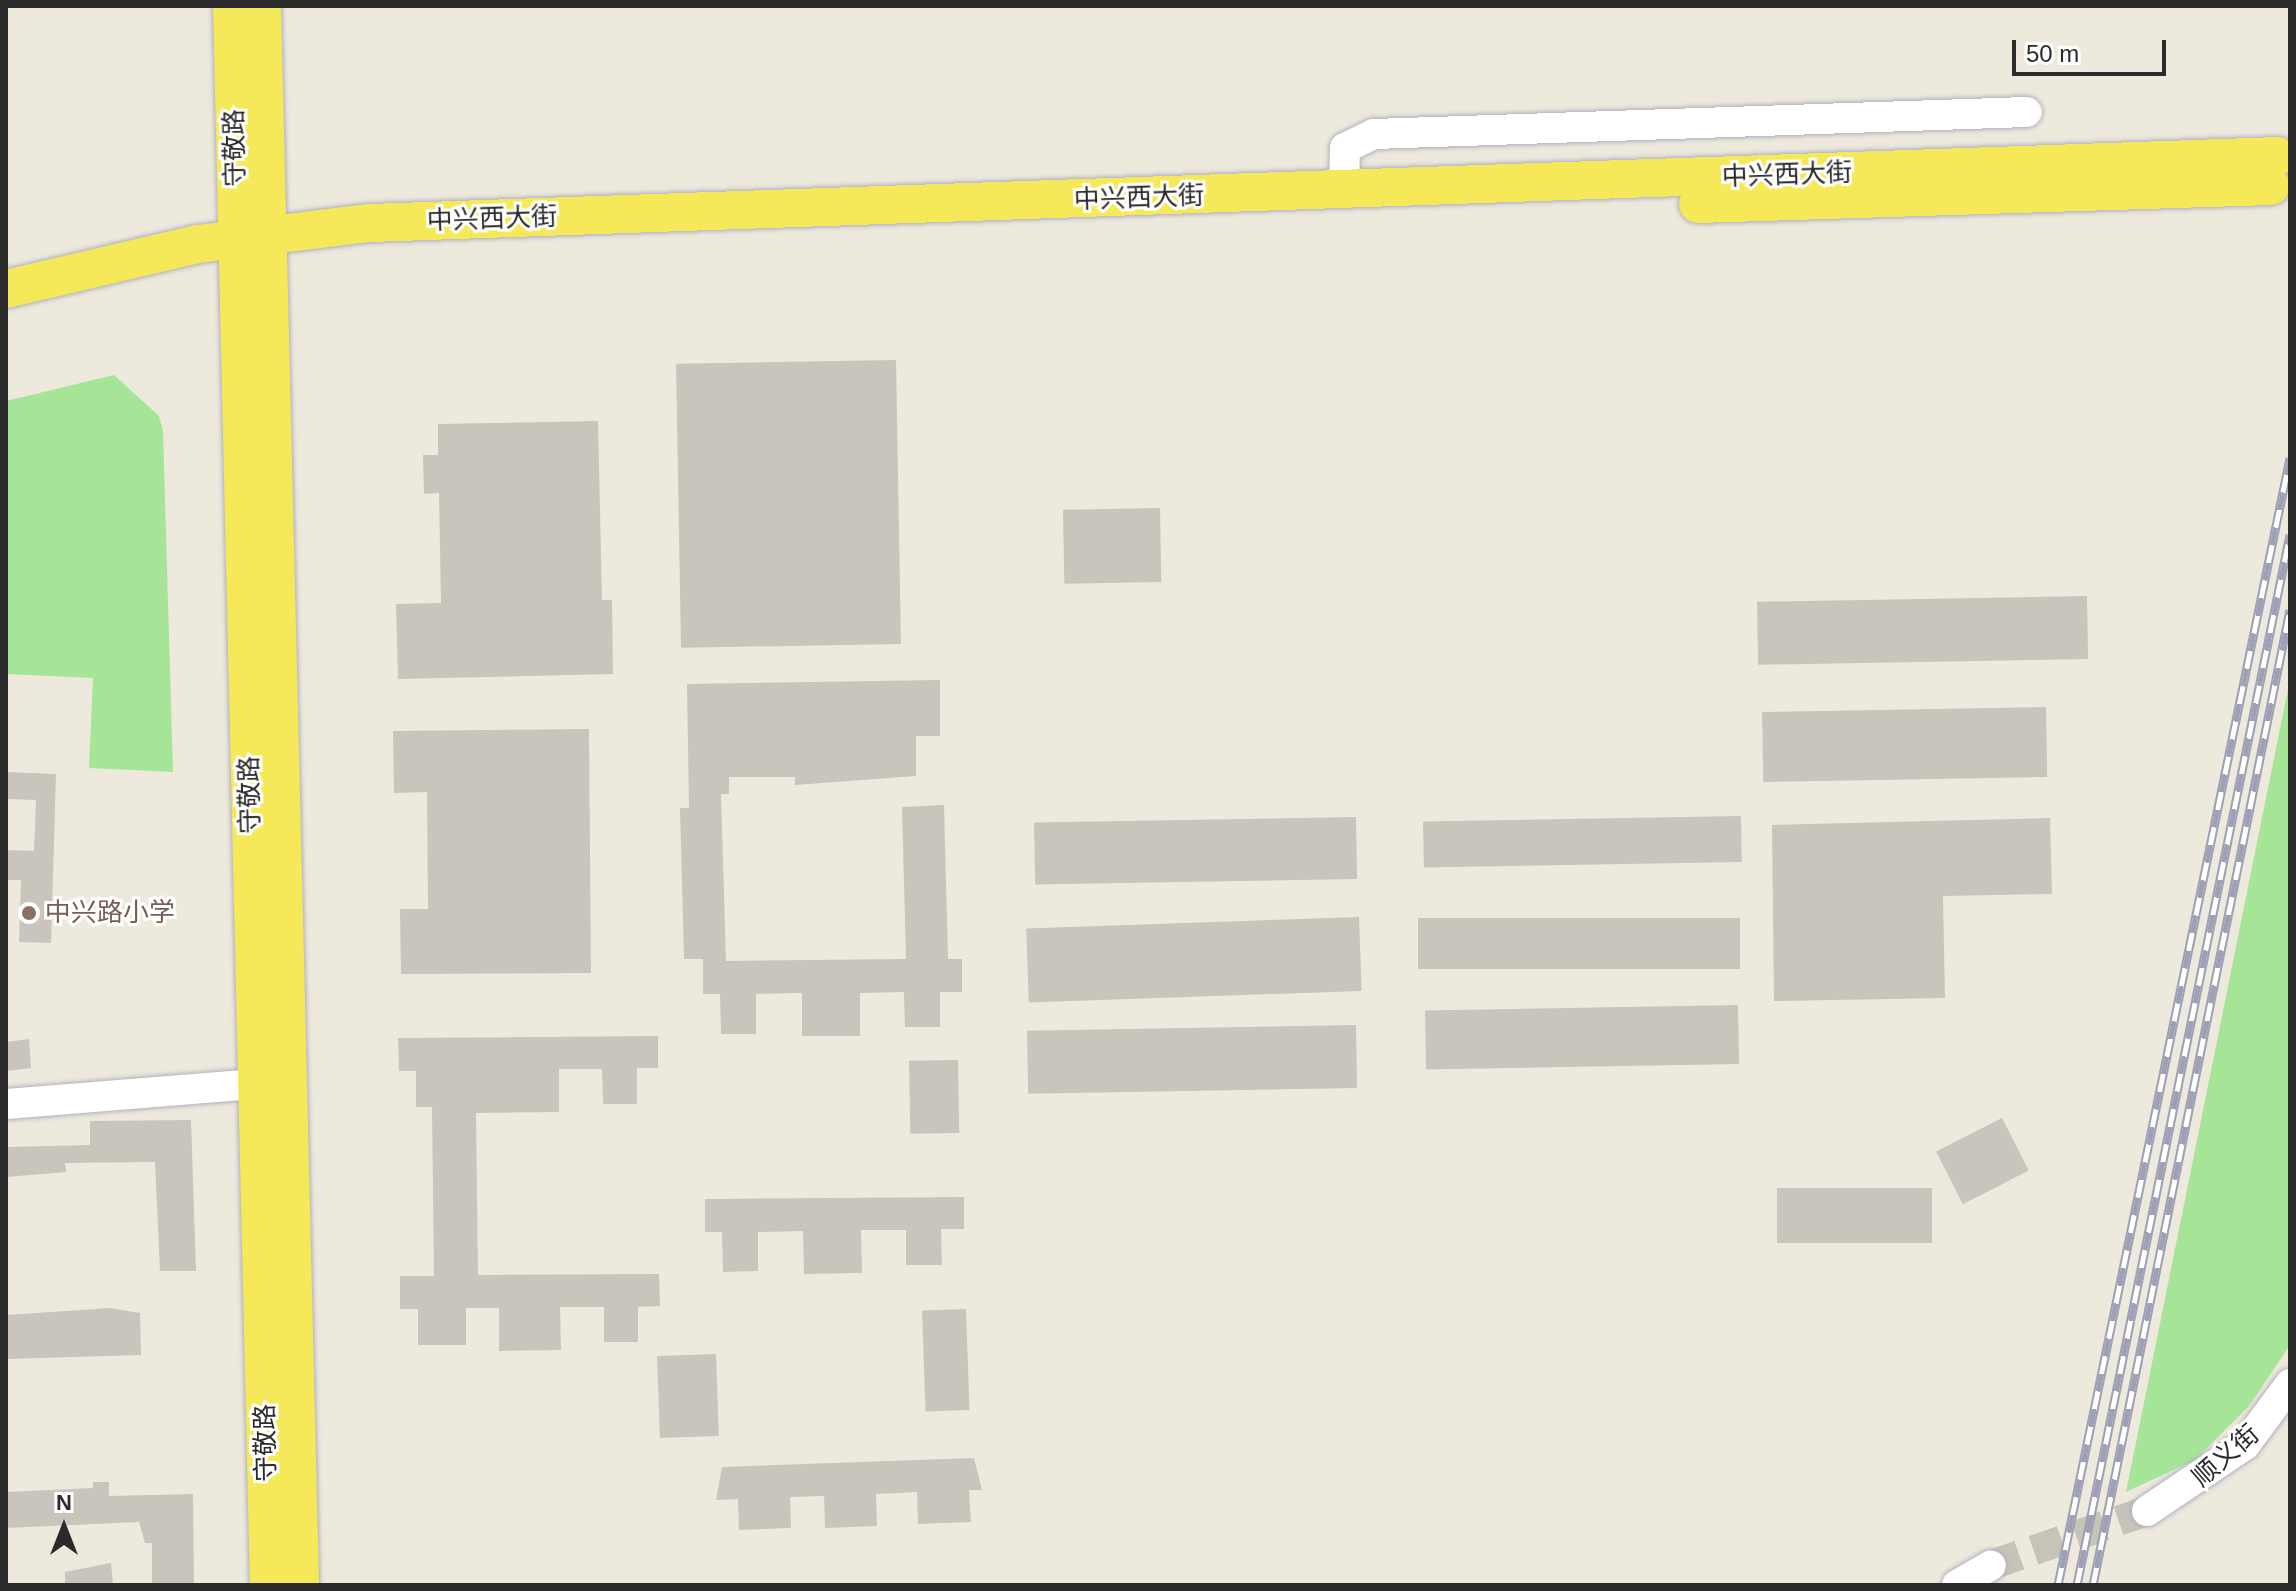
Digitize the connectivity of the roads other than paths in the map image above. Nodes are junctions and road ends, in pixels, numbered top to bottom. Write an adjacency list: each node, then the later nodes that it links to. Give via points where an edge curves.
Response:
1 (232, 6): 5 (main road, 守敬路)
2 (262, 6): 5 (main road, 守敬路)
3 (2027, 112): 4 (street, via 1374,134 1345,148)
4 (1344, 191): 5 (main road, 中兴西大街, via 370,223); 5 (main road, 中兴西大街, via 2275,171)
5 (253, 249): 6 (main road, 中兴西大街); 7 (main road, 中兴西大街); 8 (main road, 守敬路); 14 (main road, 守敬路)
6 (6, 289)
7 (6, 314)
8 (257, 1084): 9 (street); 13 (main road, 守敬路)
9 (6, 1104)
10 (2290, 1384): 11 (street, 顺义街, via 2245,1445)
11 (2147, 1511)
12 (1991, 1565): 15 (street)
13 (269, 1585)
14 (300, 1585)
15 (1957, 1585)

